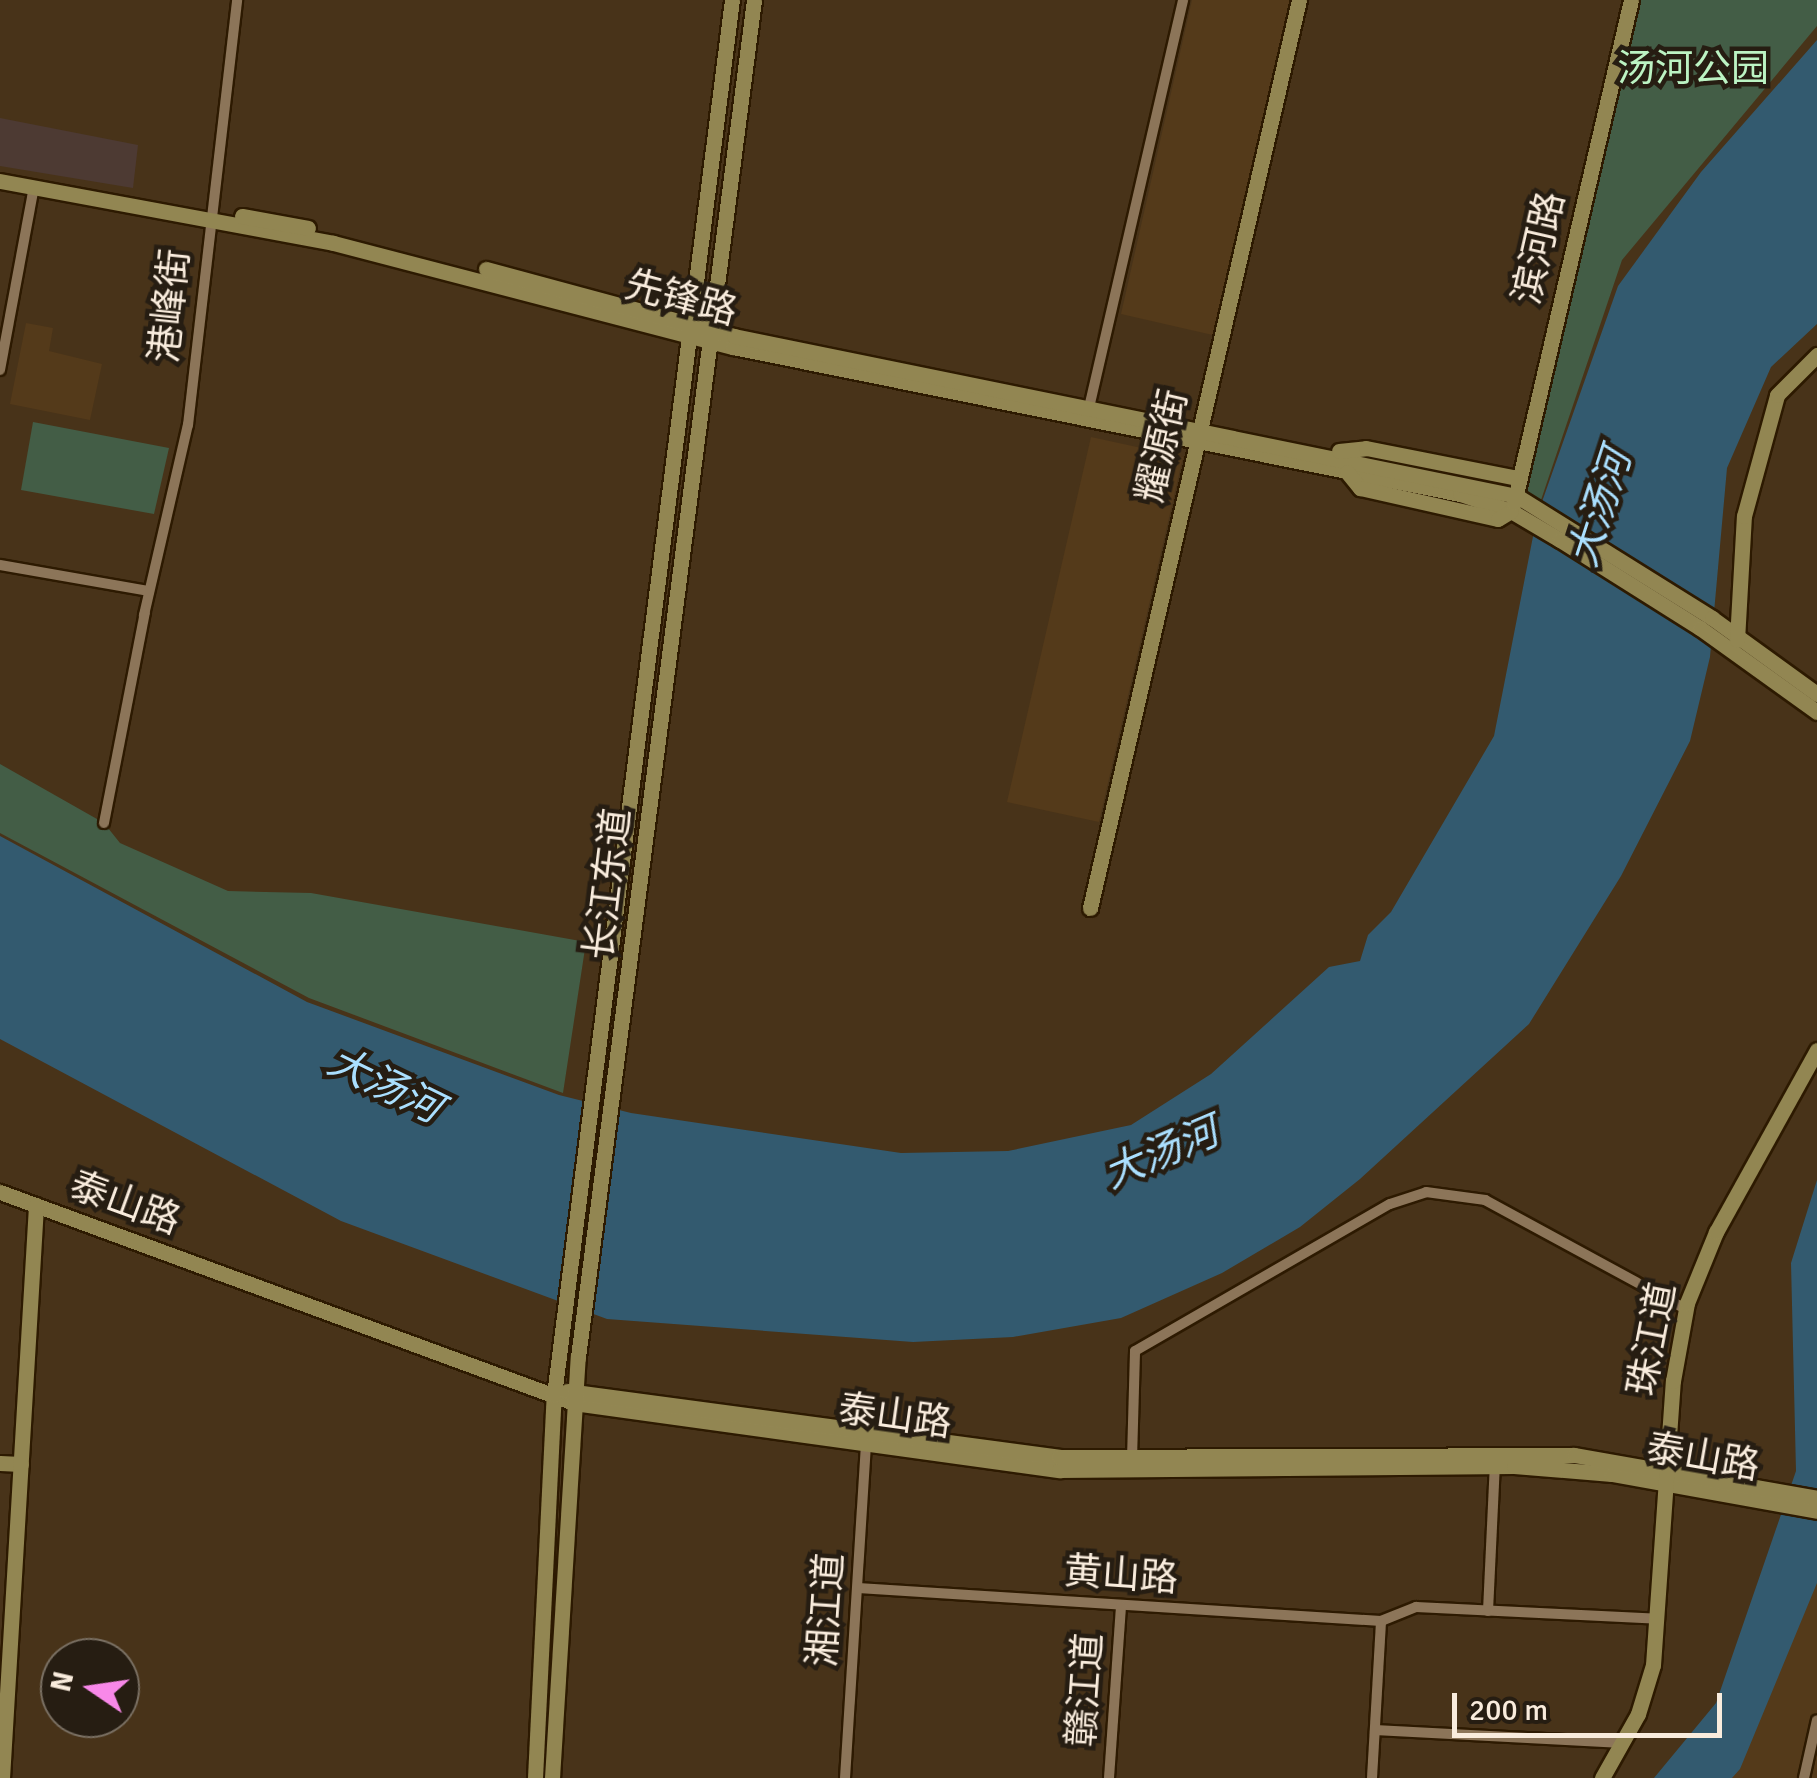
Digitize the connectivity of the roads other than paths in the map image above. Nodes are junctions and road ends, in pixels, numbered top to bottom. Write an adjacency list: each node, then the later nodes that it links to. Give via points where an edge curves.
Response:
1 (237, 0): 10 (street, 港峰街)
2 (732, 0): 11 (street, 长江东道)
3 (754, 0): 12 (street, 长江东道)
4 (1182, 0): 15 (street)
5 (1299, 0): 16 (street, 耀源街)
6 (1630, 0): 18 (street, 滨河路)
7 (0, 172): 10 (street)
8 (0, 180): 9 (street, 先锋路)
9 (34, 187): 10 (street, 先锋路); 14 (street)
10 (210, 215): 11 (street, 先锋路); 21 (street, 港峰街, via 188,425)
11 (689, 329): 12 (street, 先锋路); 32 (street, 长江东道)
12 (712, 336): 15 (street, 先锋路); 33 (street, 长江东道)
13 (1817, 355): 22 (street, via 1777,395 1744,516)
14 (0, 370)
15 (1088, 412): 16 (street, 先锋路)
16 (1198, 433): 17 (street); 19 (street, 先锋路, via 1347,472); 27 (street, 耀源街)
17 (1320, 452): 18 (street, via 1366,448); 19 (street)
18 (1518, 478): 19 (street, 滨河路)
19 (1514, 504): 22 (street); 23 (street)
20 (0, 566): 21 (street)
21 (150, 587): 26 (street, 港峰街)
22 (1738, 636): 23 (street); 24 (street)
23 (1736, 654): 25 (street)
24 (1817, 694)
25 (1817, 712)
26 (104, 823)
27 (1090, 908)
28 (1817, 1050): 31 (street, 珠江道, via 1716,1232)
29 (0, 1192): 30 (street, 泰山路)
30 (36, 1205): 32 (street, 泰山路); 37 (street)
31 (1686, 1309): 36 (street, via 1485,1200 1426,1192 1390,1204 1135,1351); 39 (street, 珠江道)
32 (554, 1395): 33 (street, 泰山路); 52 (street, 长江东道)
33 (575, 1396): 34 (street, 泰山路); 36 (street); 53 (street, 长江东道)
34 (866, 1445): 36 (street, 泰山路, via 1059,1470); 42 (street, 湘江道)
35 (0, 1463): 37 (street)
36 (1132, 1463): 38 (street, 泰山路); 39 (street, via 1500,1452)
37 (22, 1464): 51 (street)
38 (1495, 1465): 39 (street, 泰山路); 44 (street)
39 (1665, 1476): 40 (street); 41 (street, 泰山路); 45 (street, 珠江道)
40 (1817, 1498)
41 (1817, 1511)
42 (858, 1588): 43 (street, 黄山路); 54 (street, 湘江道)
43 (1121, 1606): 46 (street, 黄山路); 55 (street, 赣江道)
44 (1488, 1610): 45 (street, 黄山路); 46 (street, 黄山路, via 1416,1607)
45 (1658, 1619): 49 (street, 珠江道, via 1648,1690)
46 (1381, 1621): 48 (street)
47 (1817, 1720): 50 (street)
48 (1375, 1730): 49 (street); 56 (street)
49 (1624, 1744): 57 (street, 珠江道)
50 (1809, 1777)
51 (2, 1778)
52 (535, 1778)
53 (552, 1778)
54 (845, 1778)
55 (1109, 1778)
56 (1372, 1778)
57 (1602, 1778)

